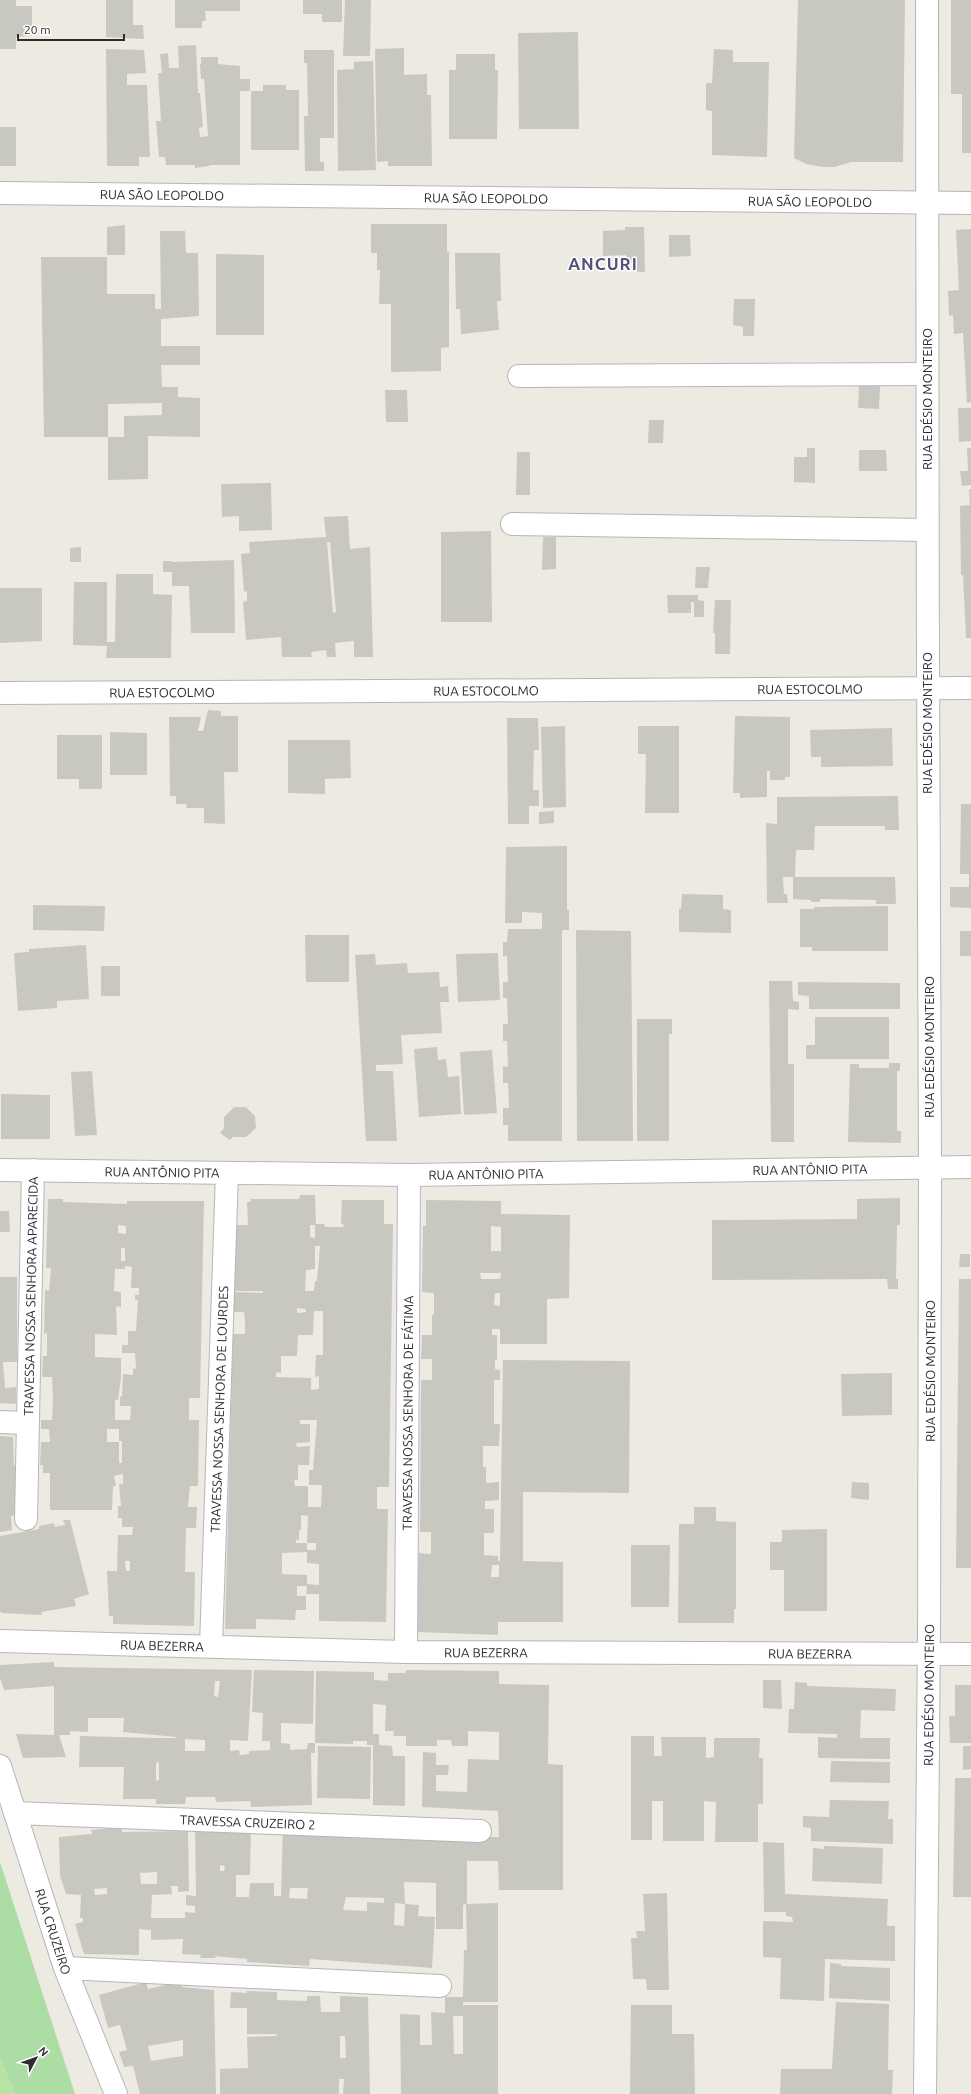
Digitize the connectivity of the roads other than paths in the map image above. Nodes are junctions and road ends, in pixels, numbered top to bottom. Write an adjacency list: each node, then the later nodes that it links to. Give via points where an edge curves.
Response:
1 (927, 0): 3 (street, RUA EDÉSIO MONTEIRO)
2 (0, 193): 3 (street, RUA SÃO LEOPOLDO)
3 (926, 203): 4 (street, RUA SÃO LEOPOLDO); 5 (street, RUA EDÉSIO MONTEIRO)
4 (971, 203)
5 (927, 374): 6 (street); 8 (street, RUA EDÉSIO MONTEIRO)
6 (519, 376)
7 (512, 524): 8 (street)
8 (927, 530): 10 (street, RUA EDÉSIO MONTEIRO)
9 (971, 688): 10 (street, RUA ESTOCOLMO)
10 (927, 689): 11 (street, RUA ESTOCOLMO); 12 (street, RUA EDÉSIO MONTEIRO)
11 (0, 693)
12 (930, 1166): 13 (street, RUA ANTÔNIO PITA); 17 (street, RUA ANTÔNIO PITA); 24 (street, RUA EDÉSIO MONTEIRO)
13 (971, 1167)
14 (0, 1170): 15 (street, RUA ANTÔNIO PITA)
15 (33, 1170): 16 (street, RUA ANTÔNIO PITA); 19 (street, TRAVESSA NOSSA SENHORA APARECIDA)
16 (227, 1173): 17 (street, RUA ANTÔNIO PITA); 22 (street, TRAVESSA NOSSA SENHORA DE LOURDES)
17 (409, 1175): 23 (street, TRAVESSA NOSSA SENHORA DE FÁTIMA)
18 (0, 1422): 19 (street, TRAVESSA NOSSA SENHORA APARECIDA)
19 (28, 1423): 20 (street, TRAVESSA NOSSA SENHORA APARECIDA)
20 (26, 1519)
21 (0, 1641): 22 (street, RUA BEZERRA)
22 (212, 1646): 23 (street, RUA BEZERRA)
23 (406, 1652): 24 (street, RUA BEZERRA)
24 (930, 1654): 25 (street, RUA BEZERRA); 32 (street, RUA EDÉSIO MONTEIRO)
25 (971, 1654)
26 (0, 1766): 27 (street, RUA CRUZEIRO)
27 (15, 1813): 28 (street, TRAVESSA CRUZEIRO 2); 29 (street, RUA CRUZEIRO)
28 (480, 1831)
29 (65, 1968): 30 (street); 31 (street, RUA CRUZEIRO)
30 (440, 1986)
31 (116, 2094)
32 (926, 2094)

